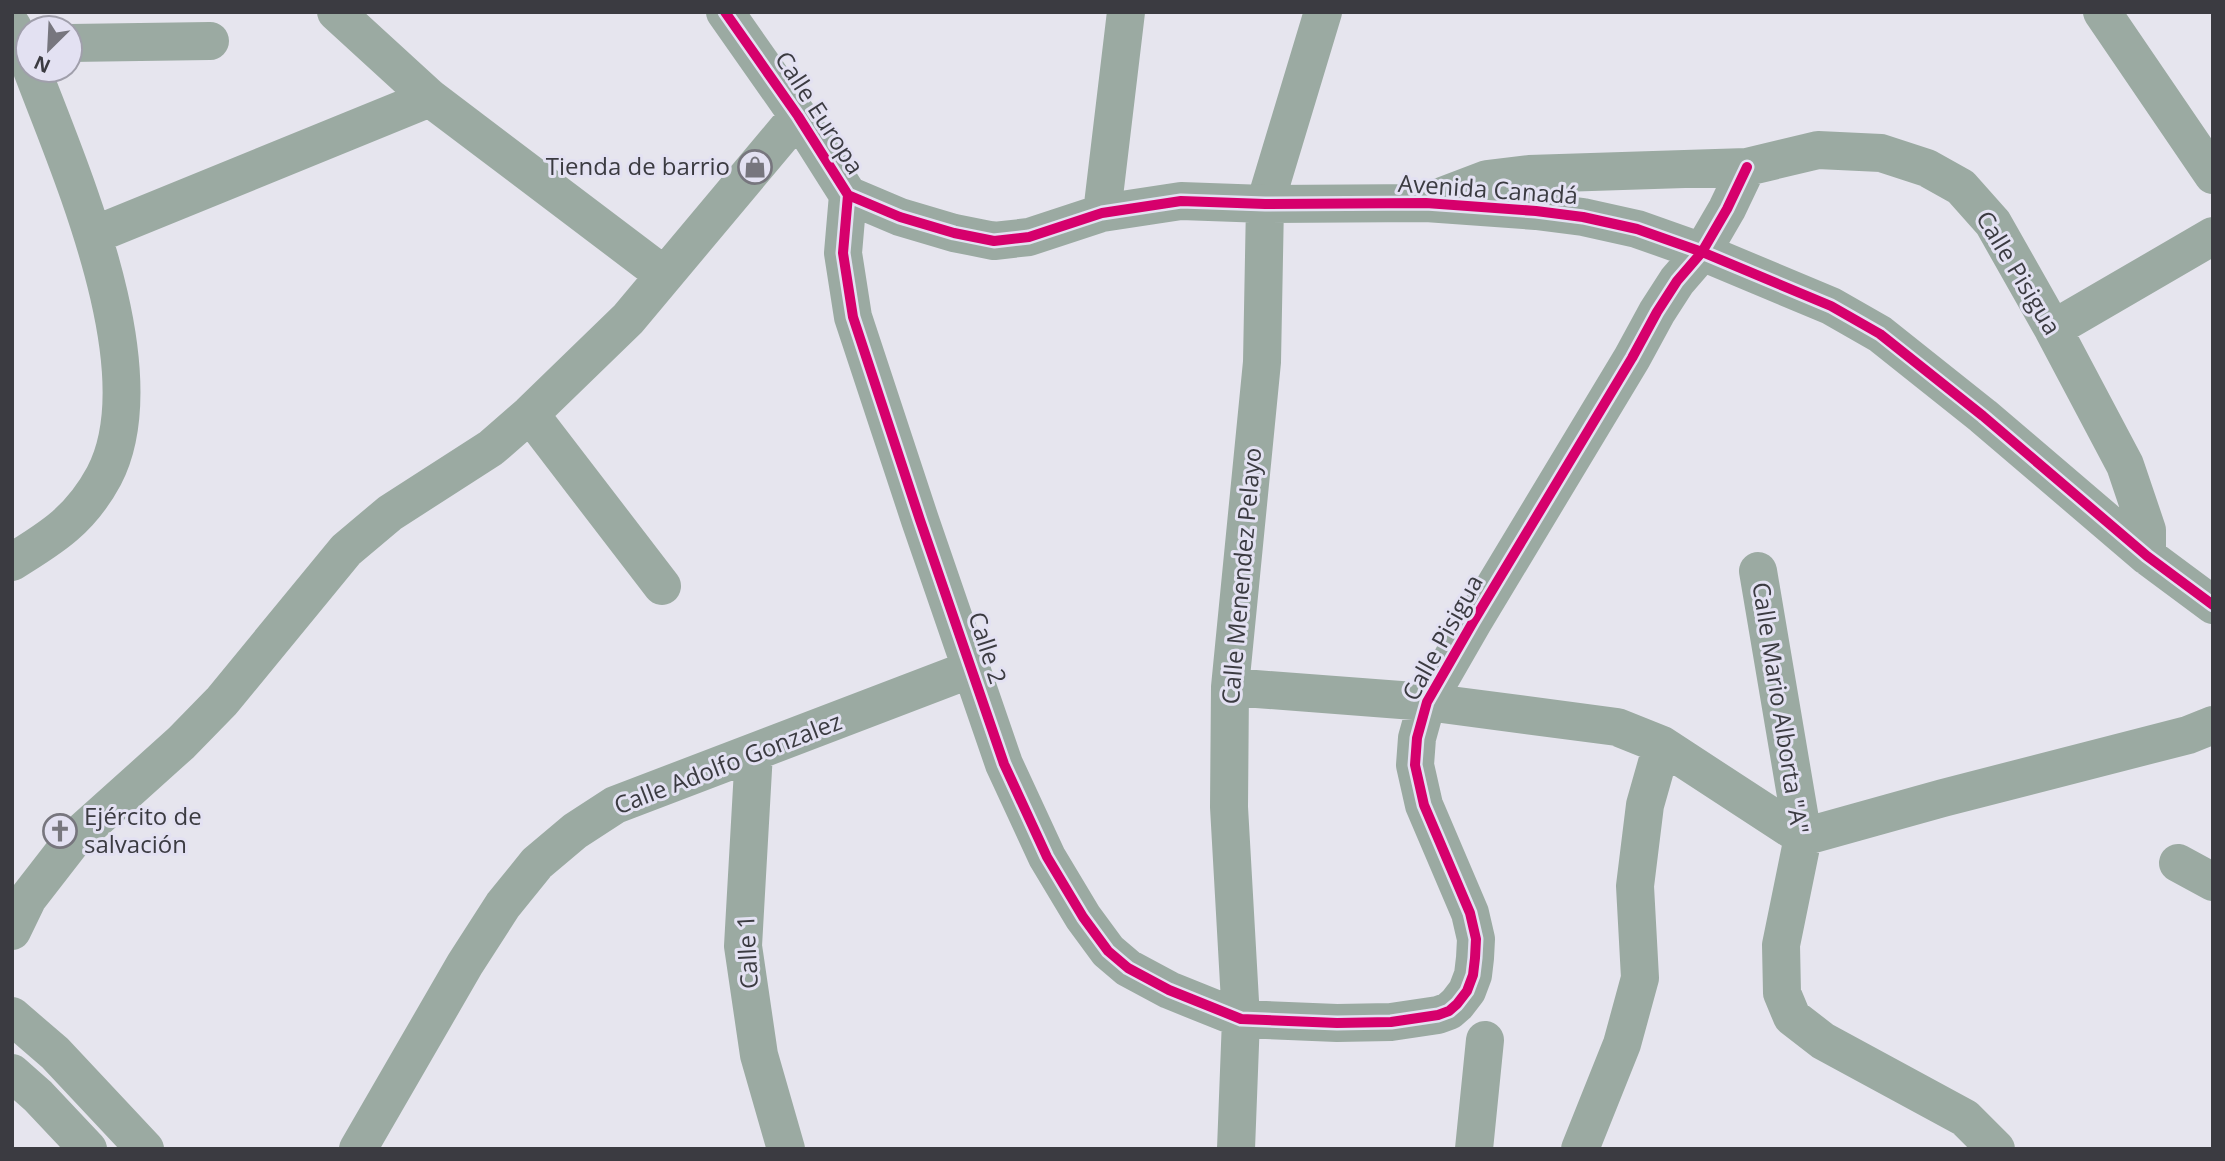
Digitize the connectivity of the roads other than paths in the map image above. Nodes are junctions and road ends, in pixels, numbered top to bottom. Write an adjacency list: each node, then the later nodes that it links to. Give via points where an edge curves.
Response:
1 (336, 12): 9 (street)
2 (1126, 12): 16 (street)
3 (1323, 12): 15 (street, Calle Menendez Pelayo)
4 (2102, 12): 12 (street)
5 (732, 16): 10 (street, Calle Europa)
6 (210, 41): 7 (street)
7 (84, 43)
8 (37, 84): 17 (street)
9 (430, 98): 17 (street); 20 (street)
10 (798, 117): 13 (street, Calle Europa); 20 (street)
11 (1747, 167): 14 (street, Avenida Canadá, via 1487,179); 19 (street, Calle Pisigua); 21 (street, Calle Pisigua, via 1818,150 1881,153 1927,168 1961,187 1993,223)
12 (2213, 175)
13 (848, 195): 16 (street, Calle Europa, via 900,216 994,241 1029,237); 28 (street, Calle 2, via 843,253 853,317)
14 (1426, 203): 15 (street, Avenida Canadá); 19 (street, Avenida Canadá, via 1583,217 1637,229)
15 (1265, 204): 16 (street, Calle Europa, via 1181,201); 29 (street, Calle Menendez Pelayo, via 1262,362)
16 (1102, 213)
17 (94, 235): 24 (street, via 123,380 123,416 114,454 71,521)
18 (2213, 236): 21 (street)
19 (1702, 252): 23 (street, Avenida Canadá, via 1831,306 1880,334); 30 (street, Calle Pisigua, via 1657,312)
20 (664, 275): 22 (street, via 628,319)
21 (2053, 328): 23 (street, Calle Pisigua, via 2125,465 2147,530)
22 (530, 414): 26 (street); 37 (street, via 491,448 390,513 346,550 222,701 73,840 28,898)
23 (2147, 556): 27 (street, Avenida Canadá)
24 (12, 562)
25 (1758, 571): 34 (street, Calle Mario Alborta "A")
26 (662, 586)
27 (2213, 605)
28 (971, 669): 33 (street, Calle Adolfo Gonzalez); 39 (street, Calle 2, via 1004,764 1047,857 1108,951 1128,968 1169,989)
29 (1230, 687): 30 (street); 39 (street, Calle Menendez Pelayo, via 1229,807)
30 (1427, 702): 32 (street, via 1617,727); 39 (street, Calle Pisigua, via 1415,765 1424,805 1470,913 1476,939 1467,991 1457,1004 1438,1015 1391,1022)
31 (2213, 725): 34 (street)
32 (1662, 745): 34 (street); 48 (street, via 1645,805 1635,886 1640,978 1622,1044)
33 (754, 752): 44 (street, Calle Adolfo Gonzalez, via 615,805 537,863 464,964); 45 (street, Calle 1, via 743,946 759,1055)
34 (1803, 837): 49 (street, Calle Mario Alborta "A", via 1781,945 1782,993 1792,1017 1823,1041 1965,1118)
35 (2178, 863): 36 (street)
36 (2213, 882)
37 (12, 931)
38 (12, 1016): 43 (street, via 55,1053)
39 (1241, 1019): 46 (street, Calle Menendez Pelayo)
40 (1485, 1040): 47 (street)
41 (12, 1073): 42 (street)
42 (88, 1149)
43 (145, 1149)
44 (358, 1149)
45 (786, 1149)
46 (1236, 1149)
47 (1475, 1149)
48 (1580, 1149)
49 (1996, 1149)

